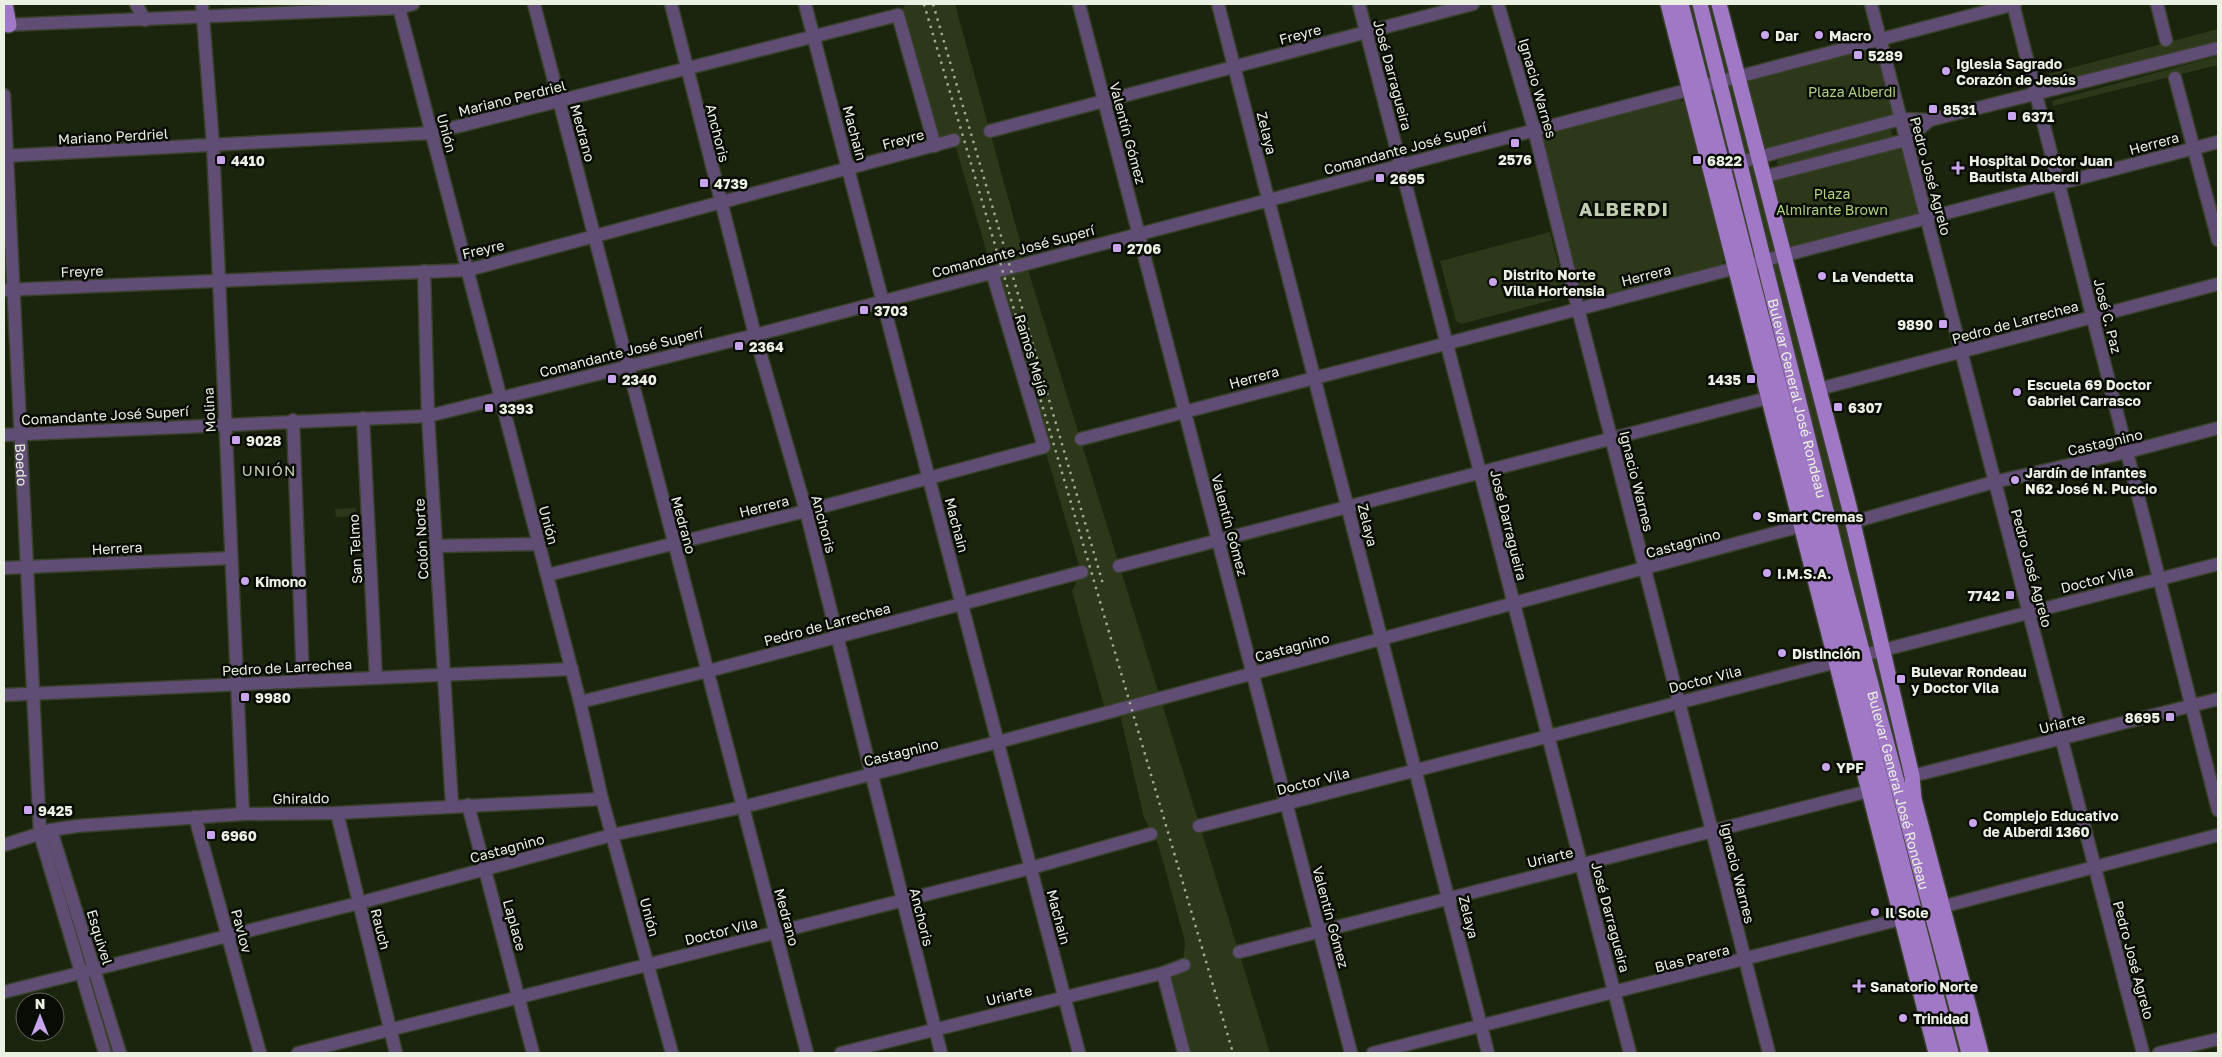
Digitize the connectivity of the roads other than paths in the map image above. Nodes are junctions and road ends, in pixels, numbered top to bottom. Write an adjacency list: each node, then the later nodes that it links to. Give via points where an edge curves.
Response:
1 (5, 4): 24 (main road)
2 (136, 4): 23 (street)
3 (202, 4): 22 (street, Molina)
4 (413, 4): 20 (street)
5 (534, 4): 38 (street, Medrano)
6 (671, 4): 31 (street, Anchoris)
7 (806, 4): 26 (street, Machain)
8 (1079, 4): 39 (street, Valentín Gómez)
9 (1218, 4): 30 (street, Zelaya)
10 (1359, 4): 25 (street, José Darragueira)
11 (1472, 4): 21 (street, Freyre)
12 (1498, 4): 42 (street, Ignacio Warnes)
13 (1668, 4): 35 (main road, Bulevar General José Rondeau)
14 (1681, 4): 35 (main road, Bulevar General José Rondeau)
15 (1700, 4): 34 (main road, Bulevar General José Rondeau)
16 (1719, 4): 32 (main road, Bulevar General José Rondeau)
17 (1871, 4): 27 (street, Pedro José Agrelo)
18 (2014, 4): 27 (street, Comandante José Superí); 37 (street, José C. Paz)
19 (2157, 4): 28 (street)
20 (398, 6): 22 (street); 44 (street, Unión)
21 (1434, 9): 25 (street, Freyre)
22 (202, 17): 23 (street); 48 (street, Molina)
23 (145, 20): 24 (street)
24 (6, 25)
25 (1366, 32): 30 (street, Freyre); 53 (street, José Darragueira)
26 (814, 36): 31 (street, Mariano Perdriel); 49 (street, Mariano Perdriel, via 898,15); 55 (street, Machain)
27 (1880, 38): 32 (street, Comandante José Superí); 40 (street, Pedro José Agrelo)
28 (2166, 40)
29 (2218, 48): 37 (street)
30 (1234, 66): 39 (street, Freyre); 58 (street, Zelaya)
31 (686, 70): 38 (street, Mariano Perdriel); 59 (street, Anchoris)
32 (1738, 78): 34 (street, Comandante José Superí); 52 (main road, Bulevar General José Rondeau)
33 (2174, 78): 50 (street)
34 (1719, 82): 35 (street, Comandante José Superí); 54 (main road, Bulevar General José Rondeau)
35 (1696, 88): 42 (street, Comandante José Superí); 54 (main road, Bulevar General José Rondeau)
36 (4, 95): 51 (street, Boedo)
37 (2036, 95): 41 (street); 57 (street, José C. Paz)
38 (559, 101): 44 (street, Mariano Perdriel); 62 (street, Medrano)
39 (1104, 101): 43 (street, Freyre); 61 (street, Valentín Gómez)
40 (1901, 120): 41 (street); 46 (street, Pedro José Agrelo); 52 (street)
41 (1930, 120): 46 (street)
42 (1534, 129): 53 (street, Comandante José Superí); 73 (street, Ignacio Warnes)
43 (990, 131)
44 (432, 134): 48 (street, Mariano Perdriel); 66 (street, Unión)
45 (954, 140): 49 (street, Freyre)
46 (1906, 140): 56 (street); 60 (street, Pedro José Agrelo)
47 (2218, 142): 50 (street, Herrera)
48 (212, 145): 51 (street, Mariano Perdriel); 69 (street, Molina)
49 (935, 146): 55 (street, Freyre)
50 (2194, 148): 57 (street, Herrera); 63 (street)
51 (5, 156): 71 (street, Boedo)
52 (1758, 158): 54 (street); 56 (main road, Bulevar General José Rondeau)
53 (1400, 165): 58 (street, Comandante José Superí); 76 (street, José Darragueira)
54 (1724, 166): 65 (main road, Bulevar General José Rondeau)
55 (849, 169): 59 (street, Freyre); 72 (street, Machain)
56 (1763, 177): 64 (main road, Bulevar General José Rondeau)
57 (2059, 183): 60 (street, Herrera); 74 (street, José C. Paz)
58 (1269, 200): 61 (street, Comandante José Superí); 79 (street, Zelaya)
59 (720, 202): 62 (street, Freyre); 75 (street, Anchoris)
60 (1927, 218): 64 (street, Herrera); 77 (street, Pedro José Agrelo)
61 (1139, 234): 68 (street, Comandante José Superí); 83 (street, Valentín Gómez)
62 (594, 237): 66 (street, Freyre); 78 (street, Medrano)
63 (2218, 240)
64 (1783, 255): 65 (street, Herrera); 80 (main road, Bulevar General José Rondeau)
65 (1749, 264): 73 (street, Herrera); 82 (main road, Bulevar General José Rondeau); 98 (main road, Bulevar General José Rondeau); 117 (main road, Bulevar General José Rondeau)
66 (468, 270): 67 (street, Freyre); 81 (street, Unión)
67 (424, 271): 69 (street, Freyre); 84 (street, Colón Norte)
68 (992, 272): 72 (street, Comandante José Superí); 93 (street, Ramos Mejía)
69 (219, 280): 71 (street, Freyre); 87 (street, Molina)
70 (2218, 284): 74 (street, Pedro de Larrechea)
71 (8, 290): 89 (street, Boedo)
72 (883, 300): 75 (street, Comandante José Superí); 96 (street, Machain)
73 (1578, 308): 76 (street, Herrera); 92 (street, Ignacio Warnes)
74 (2093, 317): 77 (street, Pedro de Larrechea); 94 (street, José C. Paz)
75 (755, 335): 78 (street, Comandante José Superí); 101 (street, Anchoris)
76 (1446, 343): 79 (street, Herrera); 95 (street, José Darragueira)
77 (1962, 352): 80 (street, Pedro de Larrechea); 97 (street, Pedro José Agrelo)
78 (628, 366): 81 (street, Comandante José Superí); 106 (street, Medrano)
79 (1314, 377): 83 (street, Herrera); 100 (street, Zelaya)
80 (1819, 389): 99 (main road, Bulevar General José Rondeau)
81 (501, 398): 84 (street, Comandante José Superí); 105 (street, Unión)
82 (1768, 398): 92 (street); 103 (main road, Bulevar General José Rondeau)
83 (1184, 410): 91 (street, Herrera); 104 (street, Valentín Gómez)
84 (428, 416): 85 (street, Comandante José Superí); 107 (street, Colón Norte)
85 (364, 418): 86 (street, Comandante José Superí); 130 (street, San Telmo)
86 (293, 420): 87 (street, Comandante José Superí); 131 (street)
87 (225, 425): 89 (street, Comandante José Superí); 108 (street, Molina)
88 (2218, 428): 94 (street, Castagnino)
89 (20, 434): 90 (street, Comandante José Superí); 112 (street, Boedo)
90 (4, 435)
91 (1081, 439)
92 (1611, 440): 95 (street); 114 (street, Ignacio Warnes)
93 (1044, 447): 96 (street, Herrera)
94 (2127, 452): 97 (street, Castagnino); 118 (street, José C. Paz)
95 (1480, 473): 100 (street); 120 (street, José Darragueira)
96 (929, 478): 101 (street, Herrera); 119 (street, Machain)
97 (1994, 482): 102 (street, Castagnino); 121 (street, Pedro José Agrelo)
98 (1809, 500): 109 (main road); 125 (main road, Bulevar General José Rondeau)
99 (1849, 506): 102 (main road, Bulevar General José Rondeau); 117 (main road)
100 (1348, 507): 104 (street); 123 (street, Zelaya)
101 (806, 511): 106 (street, Herrera); 122 (street, Anchoris)
102 (1852, 522): 124 (main road, Bulevar General José Rondeau)
103 (1801, 526): 109 (main road, Bulevar General José Rondeau); 114 (street, Castagnino)
104 (1218, 541): 111 (street); 128 (street, Valentín Gómez)
105 (539, 544): 107 (street); 116 (street, Unión)
106 (674, 544): 116 (street, Herrera); 127 (street, Medrano)
107 (437, 546): 129 (street, Colón Norte)
108 (232, 558): 112 (street, Herrera); 132 (street, Molina)
109 (1811, 564): 125 (main road, Bulevar General José Rondeau)
110 (2218, 564): 118 (street, Doctor Vila)
111 (1119, 566)
112 (27, 567): 113 (street, Herrera); 133 (street, Boedo)
113 (4, 568)
114 (1644, 569): 120 (street, Castagnino); 137 (street, Ignacio Warnes)
115 (1082, 572): 119 (street, Pedro de Larrechea)
116 (547, 575): 126 (street, Unión)
117 (1842, 575): 125 (main road, Bulevar General José Rondeau)
118 (2159, 579): 121 (street, Doctor Vila); 138 (street, José C. Paz)
119 (962, 604): 122 (street, Pedro de Larrechea); 142 (street, Machain)
120 (1514, 604): 123 (street, Castagnino); 140 (street, José Darragueira)
121 (2028, 612): 124 (street, Doctor Vila); 141 (street, Pedro José Agrelo)
122 (837, 637): 127 (street, Pedro de Larrechea); 144 (street, Anchoris)
123 (1382, 639): 128 (street, Castagnino); 143 (street, Zelaya)
124 (1882, 649): 125 (street, Doctor Vila); 139 (main road, Bulevar General José Rondeau)
125 (1849, 658): 137 (street, Doctor Vila); 146 (main road, Bulevar General José Rondeau); 147 (main road, Bulevar General José Rondeau); 172 (main road, Bulevar General José Rondeau)
126 (572, 669): 129 (street, Pedro de Larrechea); 136 (street, Unión)
127 (708, 671): 136 (street, Pedro de Larrechea); 152 (street, Medrano)
128 (1253, 673): 142 (street, Castagnino); 149 (street, Valentín Gómez)
129 (442, 675): 130 (street, Pedro de Larrechea); 150 (street, Colón Norte)
130 (376, 678): 131 (street, Pedro de Larrechea)
131 (304, 682): 132 (street, Pedro de Larrechea)
132 (237, 684): 133 (street, Pedro de Larrechea); 155 (street, Molina)
133 (33, 693): 134 (street, Pedro de Larrechea); 159 (street, Boedo)
134 (4, 695)
135 (2218, 698): 138 (street, Uriarte)
136 (580, 702): 148 (street, Unión)
137 (1678, 702): 140 (street, Doctor Vila); 158 (street, Ignacio Warnes)
138 (2192, 705): 141 (street, Uriarte); 153 (street, José C. Paz)
139 (1896, 709): 145 (main road, Bulevar General José Rondeau); 146 (main road)
140 (1548, 735): 143 (street, Doctor Vila); 164 (street, José Darragueira)
141 (2061, 738): 145 (street, Uriarte); 166 (street, Pedro José Agrelo)
142 (998, 742): 144 (street, Castagnino); 165 (street, Machain)
143 (1415, 770): 149 (street, Doctor Vila); 168 (street, Zelaya)
144 (871, 775): 152 (street, Castagnino); 169 (street, Anchoris)
145 (1912, 776): 171 (main road, Bulevar General José Rondeau, via 1914,799)
146 (1898, 790): 210 (main road, Bulevar General José Rondeau)
147 (1869, 791): 158 (street, Uriarte); 172 (main road, Bulevar General José Rondeau)
148 (602, 799): 151 (street, Ghiraldo); 161 (street, Unión)
149 (1286, 803): 157 (street, Doctor Vila); 173 (street, Valentín Gómez)
150 (452, 805): 151 (street, Ghiraldo); 154 (street, Ghiraldo)
151 (468, 805): 167 (street, Laplace)
152 (743, 808): 161 (street, Castagnino); 174 (street, Medrano)
153 (2218, 810)
154 (337, 813): 155 (street, Ghiraldo); 170 (street, Rauch)
155 (243, 814): 156 (street, Ghiraldo)
156 (196, 817): 159 (street, Ghiraldo, via 77,826); 175 (street, Pavlov)
157 (1200, 826)
158 (1712, 831): 164 (street, Uriarte); 177 (street, Ignacio Warnes)
159 (46, 832): 163 (street, Ghiraldo); 180 (street, Esquivel); 181 (street, Esquivel)
160 (1151, 834): 165 (street, Doctor Vila)
161 (612, 835): 167 (street, Castagnino); 179 (street, Unión)
162 (2218, 835): 166 (street)
163 (4, 845)
164 (1582, 864): 168 (street, Uriarte); 184 (street, José Darragueira)
165 (1031, 868): 169 (street, Doctor Vila); 185 (street, Machain)
166 (2095, 868): 171 (street); 212 (street, Pedro José Agrelo)
167 (484, 870): 170 (street, Castagnino); 186 (street, Laplace)
168 (1448, 898): 173 (street, Uriarte); 187 (street, Zelaya)
169 (903, 900): 174 (street, Doctor Vila); 188 (street, Anchoris)
170 (359, 903): 175 (street, Castagnino); 189 (street, Rauch)
171 (1941, 907): 211 (main road, Bulevar General José Rondeau)
172 (1908, 918): 177 (street, Blas Parera); 208 (main road, via 1913,962); 209 (main road, Bulevar General José Rondeau)
173 (1320, 931): 176 (street, Uriarte); 203 (street, Valentín Gómez)
174 (776, 932): 179 (street, Doctor Vila); 198 (street, Medrano)
175 (228, 934): 180 (street, Castagnino); 193 (street, Pavlov)
176 (1239, 952)
177 (1745, 960): 184 (street, Blas Parera); 207 (street, Ignacio Warnes)
178 (1184, 964): 182 (street, Uriarte)
179 (647, 965): 186 (street, Doctor Vila); 197 (street, Unión)
180 (94, 968): 181 (street, Castagnino); 192 (street, Esquivel)
181 (81, 972): 183 (street, Castagnino); 191 (street, Esquivel)
182 (1164, 972): 185 (street, Uriarte); 202 (street)
183 (4, 992)
184 (1615, 992): 187 (street, Blas Parera); 206 (street, José Darragueira)
185 (1064, 996): 188 (street, Uriarte); 201 (street, Machain)
186 (518, 997): 189 (street, Doctor Vila); 196 (street, Laplace)
187 (1481, 1026): 204 (street, Blas Parera); 205 (street, Zelaya)
188 (934, 1028): 199 (street, Uriarte); 200 (street, Anchoris)
189 (390, 1030): 194 (street, Doctor Vila); 195 (street, Rauch)
190 (2218, 1039): 213 (street)
191 (105, 1053)
192 (120, 1053)
193 (260, 1053)
194 (298, 1053)
195 (396, 1053)
196 (533, 1053)
197 (672, 1053)
198 (807, 1053)
199 (841, 1053)
200 (941, 1053)
201 (1079, 1053)
202 (1184, 1053)
203 (1351, 1053)
204 (1377, 1053)
205 (1488, 1053)
206 (1630, 1053)
207 (1769, 1053)
208 (1936, 1053)
209 (1951, 1053)
210 (1969, 1053)
211 (1981, 1053)
212 (2143, 1053)
213 (2159, 1053)

